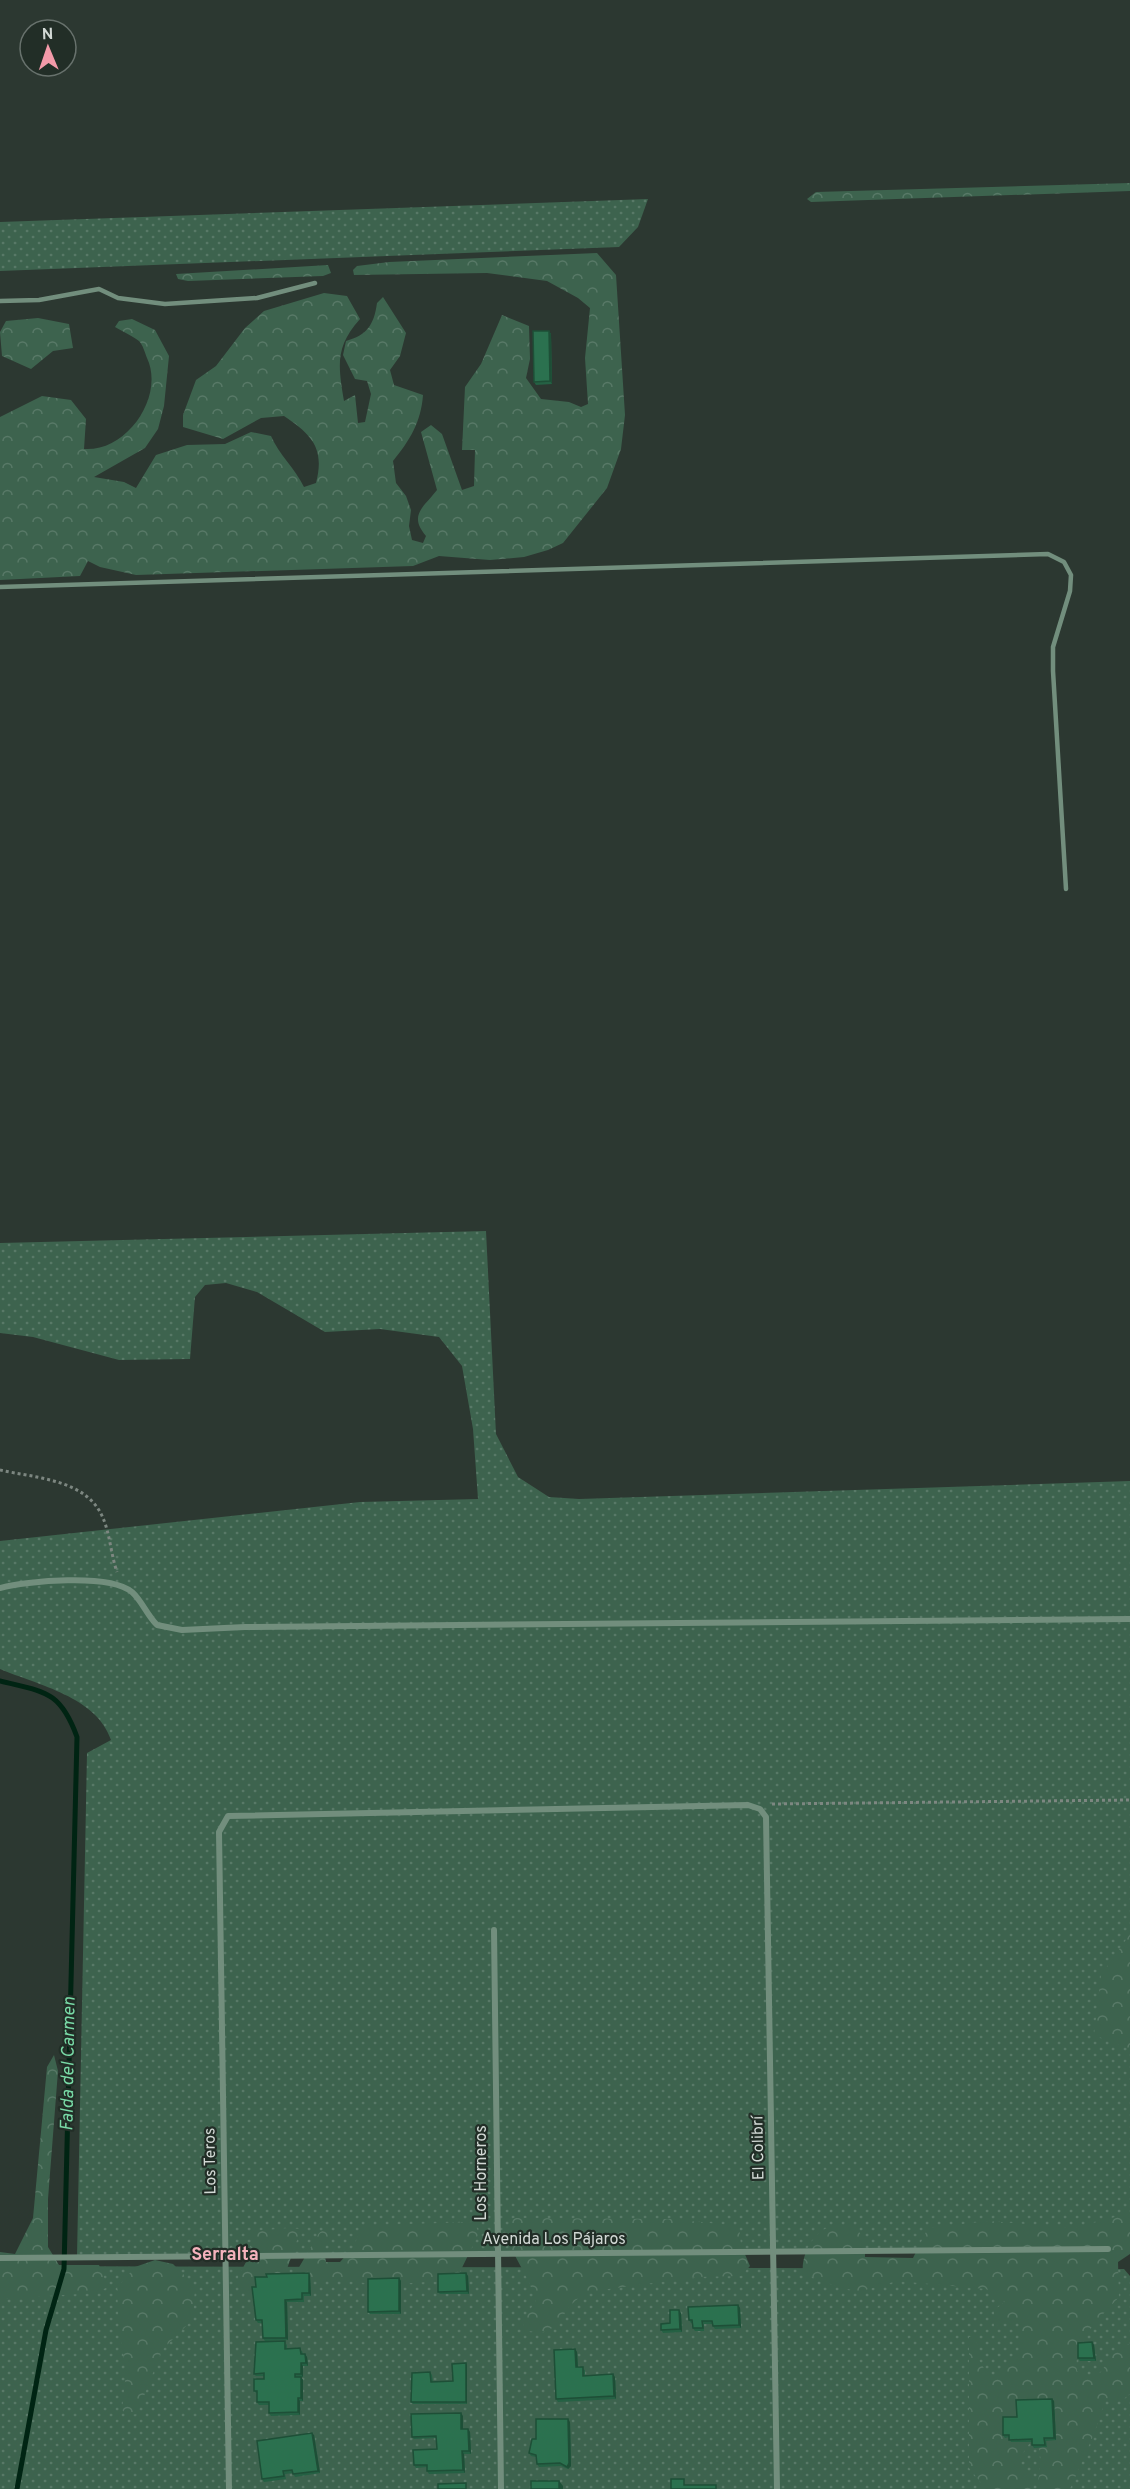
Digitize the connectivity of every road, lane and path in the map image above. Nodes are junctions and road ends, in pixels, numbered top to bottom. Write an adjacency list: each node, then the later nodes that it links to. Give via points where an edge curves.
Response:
1 (315, 283): 2 (lane, via 256,298 165,304 118,298 99,289 39,300)
2 (0, 301)
3 (0, 587): 4 (lane, via 1048,554 1064,562 1071,574 1070,591 1053,647)
4 (1066, 889)
5 (0, 1470): 7 (path, via 74,1487 92,1501 103,1518 118,1576)
6 (0, 1588): 7 (street, via 58,1580 110,1584)
7 (131, 1591): 8 (street, via 157,1625 182,1630)
8 (1130, 1619)
9 (1130, 1800): 10 (path)
10 (772, 1804)
11 (219, 1832): 14 (street, El Colibrí, via 228,1816 748,1805 760,1809 766,1817); 16 (street, Los Teros)
12 (494, 1930): 15 (street, Los Horneros)
13 (1108, 2249): 14 (street, Avenida Los Pájaros)
14 (775, 2252): 15 (street, Avenida Los Pájaros); 20 (street, El Colibrí)
15 (496, 2254): 16 (street, Avenida Los Pájaros); 19 (street, Los Horneros)
16 (226, 2256): 17 (street, Avenida Los Pájaros); 18 (street, Los Teros)
17 (0, 2258)
18 (230, 2489)
19 (501, 2489)
20 (777, 2489)

